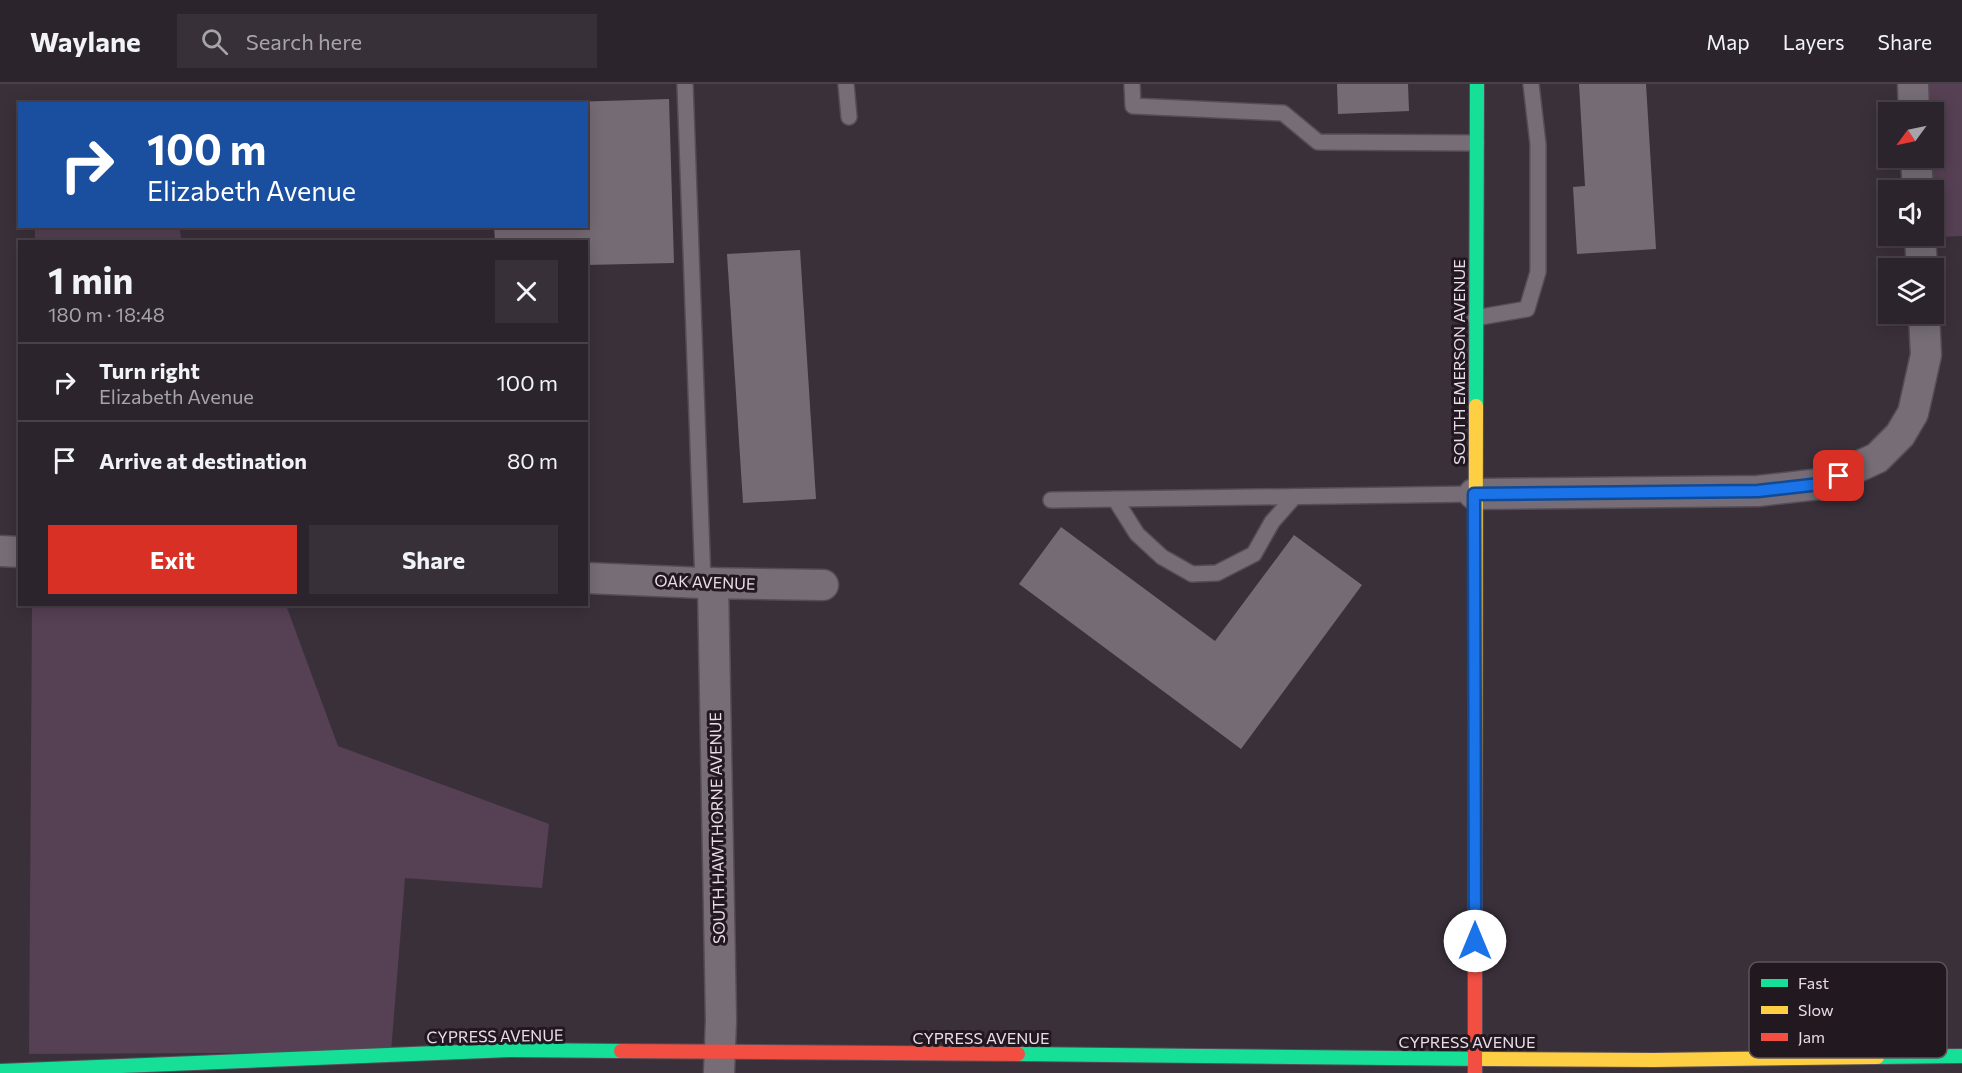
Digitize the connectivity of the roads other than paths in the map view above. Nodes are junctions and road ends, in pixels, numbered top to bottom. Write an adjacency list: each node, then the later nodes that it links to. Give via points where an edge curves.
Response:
1 (685, 84): 19 (lane)
2 (846, 84): 8 (lane)
3 (1132, 84): 9 (lane, via 1133,106 1283,112 1318,142)
4 (1476, 84): 9 (street, SOUTH EMERSON AVENUE)
5 (1531, 84): 10 (lane, via 1538,144 1538,272 1527,309)
6 (1913, 84): 7 (street)
7 (1914, 102)
8 (849, 117)
9 (1476, 143): 10 (street, SOUTH EMERSON AVENUE)
10 (1475, 318): 12 (street, SOUTH EMERSON AVENUE)
11 (1924, 324): 12 (street, via 1926,355 1913,413 1900,435 1877,458 1820,484 1758,491)
12 (1474, 494): 13 (lane); 25 (street, SOUTH EMERSON AVENUE)
13 (1294, 497): 14 (lane); 14 (lane, via 1272,522 1254,554 1216,573 1192,574 1162,557 1137,534)
14 (1115, 499): 15 (lane)
15 (1051, 500)
16 (0, 551): 17 (street)
17 (18, 552)
18 (588, 578): 19 (street, OAK AVENUE)
19 (708, 583): 20 (street, OAK AVENUE); 24 (street, SOUTH HAWTHORNE AVENUE)
20 (823, 585)
21 (1947, 1056): 22 (street, CYPRESS AVENUE)
22 (1962, 1056)
23 (1808, 1058): 25 (street, CYPRESS AVENUE)
24 (720, 1063): 25 (street, CYPRESS AVENUE); 26 (street, CYPRESS AVENUE, via 510,1050)
25 (1475, 1066)
26 (0, 1071)

